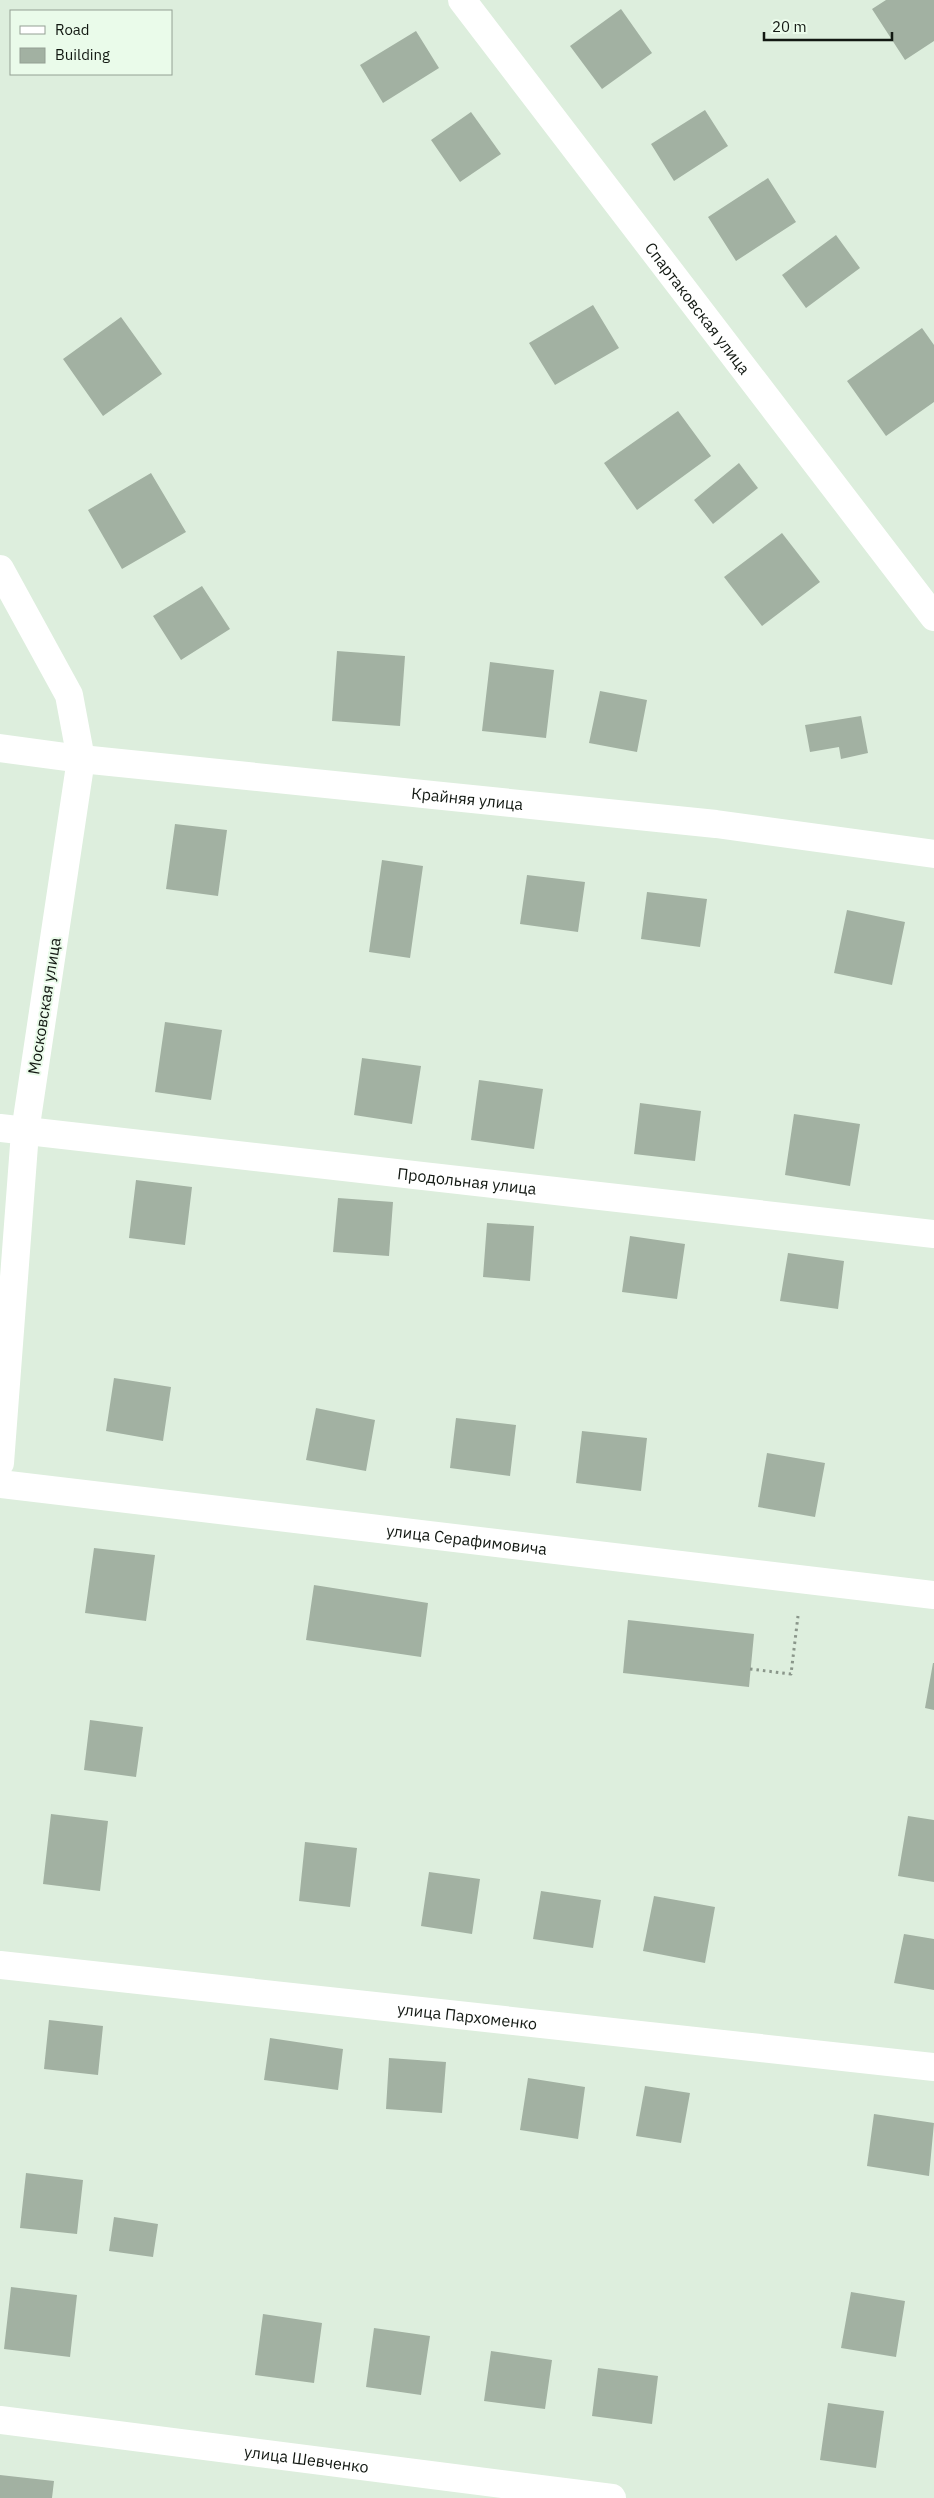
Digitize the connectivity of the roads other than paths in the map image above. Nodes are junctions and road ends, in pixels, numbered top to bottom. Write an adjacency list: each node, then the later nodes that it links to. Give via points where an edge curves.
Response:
1 (462, 0): 3 (street, Спартаковская улица)
2 (0, 568): 5 (street, Московская улица, via 69,695)
3 (934, 616)
4 (0, 748): 5 (street, Крайняя улица)
5 (81, 759): 6 (street, Крайняя улица, via 716,824); 7 (street, Московская улица)
6 (934, 854)
7 (12, 1130): 8 (street, Продольная улица); 9 (street, Московская улица)
8 (934, 1234)
9 (0, 1463)
10 (0, 1484): 11 (street, улица Серафимовича)
11 (934, 1595)
12 (0, 1965): 13 (street, улица Пархоменко)
13 (934, 2068)
14 (0, 2420): 15 (street, улица Шевченко)
15 (612, 2498)

